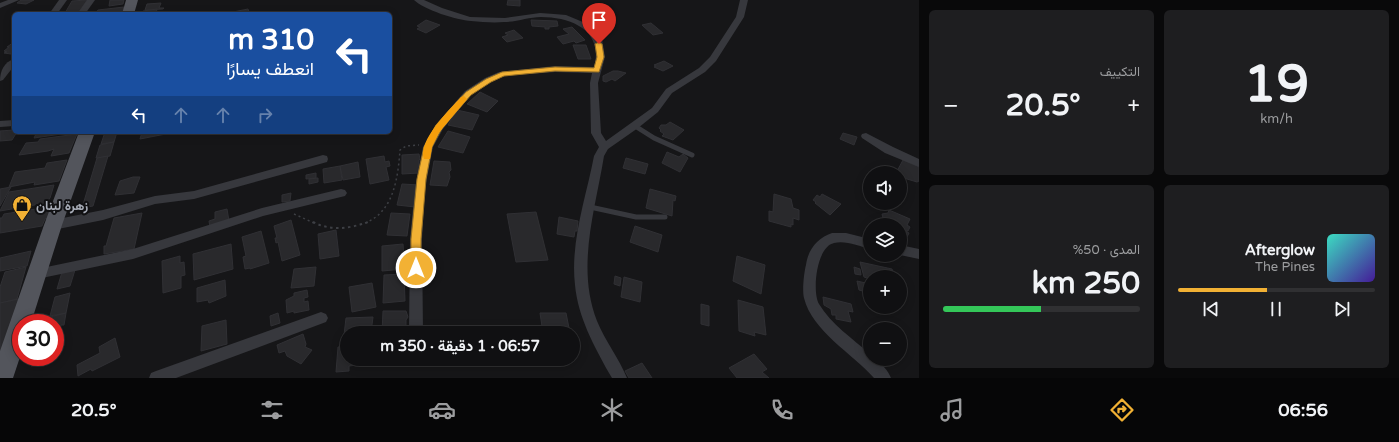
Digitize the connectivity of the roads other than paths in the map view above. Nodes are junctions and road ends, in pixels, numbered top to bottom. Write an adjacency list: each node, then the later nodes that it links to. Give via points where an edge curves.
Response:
1 (15, 0): 7 (street)
2 (63, 0): 8 (street)
3 (92, 0): 9 (street)
4 (132, 0): 10 (main road)
5 (418, 0): 12 (street, via 439,10 470,19 505,20 540,15 577,22 587,27 598,39 601,57)
6 (744, 0): 16 (street, via 740,17 713,59 669,91 655,110)
7 (0, 6)
8 (54, 12)
9 (83, 12)
10 (129, 12)
11 (12, 64): 13 (street)
12 (597, 70): 19 (street, via 594,83 596,133); 32 (street, via 555,69 502,74 468,93 439,127 428,147 420,188 416,239)
13 (0, 78)
14 (12, 122): 15 (street)
15 (0, 124)
16 (635, 126): 19 (street); 20 (lane, via 654,138)
17 (86, 134): 26 (main road)
18 (866, 136): 22 (street, via 889,150)
19 (604, 147): 24 (street, via 599,156)
20 (692, 155)
21 (323, 159): 26 (street, via 202,193 155,200)
22 (919, 163)
23 (341, 193): 30 (street, via 262,212 133,254)
24 (590, 207): 25 (lane, via 649,219); 35 (street, via 586,224 581,286 602,347)
25 (665, 217)
26 (53, 225): 30 (main road)
27 (863, 242): 36 (street, via 842,237 822,242 813,258 810,298 827,323)
28 (907, 251): 29 (street)
29 (919, 254)
30 (37, 274): 33 (main road)
31 (321, 318): 34 (street)
32 (416, 326)
33 (2, 376)
34 (156, 378)
35 (620, 378)
36 (884, 378)

